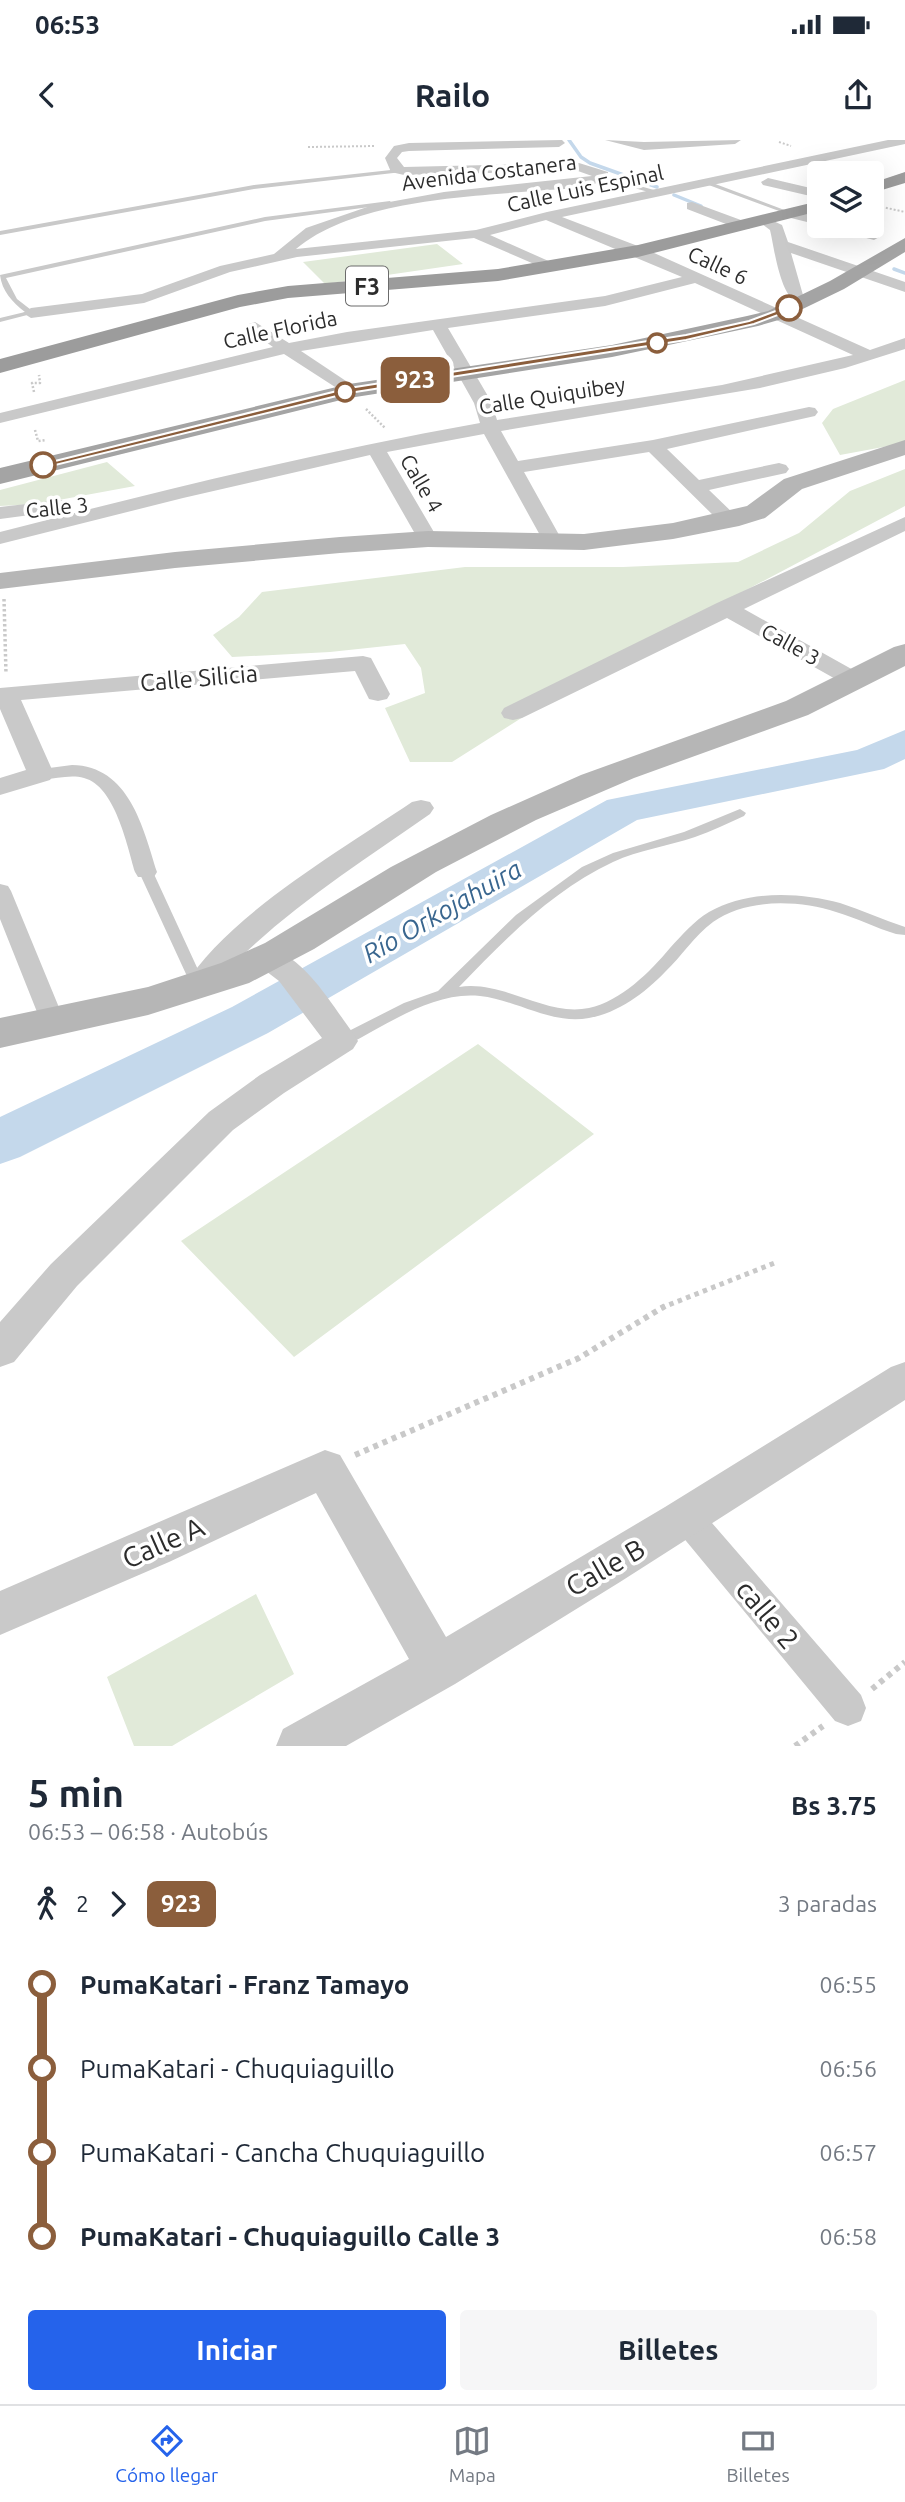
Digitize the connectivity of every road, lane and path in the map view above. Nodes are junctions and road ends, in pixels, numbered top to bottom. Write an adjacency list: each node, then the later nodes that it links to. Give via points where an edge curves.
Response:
1 (557, 140): 7 (street, Avenida Costanera, via 559,143)
2 (611, 140): 5 (street, via 636,146)
3 (735, 140): 5 (street)
4 (905, 140): 12 (street, Calle Luis Espinal)
5 (666, 143)
6 (308, 147): 7 (path)
7 (398, 149): 8 (street, Avenida Costanera, via 391,158)
8 (400, 171): 9 (street, Avenida Costanera, via 584,167 600,172); 26 (lane, via 254,187)
9 (601, 177): 15 (lane); 16 (street, Avenida Costanera)
10 (905, 177): 13 (highway)
11 (768, 182): 14 (street)
12 (708, 183): 15 (street, Calle Luis Espinal); 21 (lane)
13 (884, 184)
14 (807, 191)
15 (659, 193): 22 (street, Calle Luis Espinal)
16 (405, 203): 31 (street, Avenida Costanera, via 326,224); 34 (lane, via 265,219)
17 (692, 206): 25 (street)
18 (884, 208): 20 (path)
19 (807, 210): 21 (highway, F3)
20 (905, 212)
21 (792, 214): 23 (street); 24 (highway, F3)
22 (547, 216): 27 (street, Calle Luis Espinal); 30 (street, Calle 6)
23 (807, 218)
24 (765, 221): 25 (highway, F3); 29 (street, via 777,228)
25 (744, 226): 30 (highway, F3)
26 (0, 233)
27 (476, 234): 31 (street, Calle Luis Espinal, via 297,253); 32 (street)
28 (905, 244): 33 (main road)
29 (782, 245): 33 (street); 37 (street, via 793,290)
30 (638, 251): 32 (highway, F3); 35 (street, Calle 6)
31 (271, 260): 38 (street, Calle Luis Espinal, via 225,269 144,298); 39 (street, Avenida Costanera, via 189,303 184,308)
32 (548, 266): 39 (highway, F3, via 498,275 288,292)
33 (859, 271): 36 (street); 37 (main road)
34 (1, 277): 38 (lane, via 14,300)
35 (696, 278): 40 (street, Calle 6); 42 (street, Calle Florida, via 605,301)
36 (905, 287)
37 (803, 302): 40 (main road)
38 (31, 313): 41 (lane)
39 (187, 315): 47 (highway, F3)
40 (775, 315): 46 (street, Calle 6); 48 (main road, via 686,338)
41 (0, 320)
42 (439, 324): 45 (street, Calle Florida); 48 (street)
43 (255, 327): 45 (street)
44 (905, 343): 46 (street, Calle Quiquibey)
45 (284, 349): 49 (street); 51 (street, Calle Florida)
46 (869, 356): 52 (street, Calle Quiquibey, via 743,387)
47 (0, 366)
48 (466, 372): 49 (main road); 52 (street)
49 (349, 391): 53 (path, Calle 4); 59 (main road)
50 (809, 412): 54 (street)
51 (0, 418)
52 (490, 427): 53 (street, Calle Quiquibey); 57 (street)
53 (400, 445): 56 (street, Calle Quiquibey)
54 (653, 446): 57 (street); 60 (street)
55 (905, 447): 63 (main road, via 812,475 756,512)
56 (377, 450): 61 (street, Calle Quiquibey); 66 (street, Calle 4)
57 (513, 468): 67 (street)
58 (779, 469): 60 (street)
59 (0, 476)
60 (694, 487): 63 (street)
61 (113, 507): 62 (street, Calle 3, via 83,502); 65 (street, Calle Quiquibey)
62 (0, 513)
63 (729, 520): 67 (main road, via 627,537)
64 (905, 523): 69 (street)
65 (0, 538)
66 (428, 539): 67 (main road); 68 (main road, via 175,559)
67 (552, 542)
68 (2, 581): 73 (path)
69 (725, 608): 71 (street, Calle 3); 74 (street)
70 (905, 653): 71 (main road)
71 (856, 681): 82 (main road, via 796,709 563,794 406,874)
72 (379, 694): 73 (street, Calle Silicia, via 363,663)
73 (3, 695): 75 (street)
74 (513, 713)
75 (41, 774): 76 (street); 79 (street, via 93,774 105,784 124,805)
76 (0, 787)
77 (421, 808): 83 (street, via 269,916 232,948)
78 (740, 813): 84 (lane, via 683,837 607,860 500,935)
79 (146, 872): 83 (lane)
80 (0, 891): 85 (street)
81 (901, 931): 84 (lane, via 817,902 763,901 720,911 661,970 618,1001 588,1013 562,1013 479,991)
82 (279, 966): 83 (main road); 87 (street, via 319,1008)
83 (199, 987): 85 (main road)
84 (444, 993): 87 (lane)
85 (53, 1022): 86 (main road)
86 (0, 1033)
87 (342, 1041): 89 (street, via 221,1121 64,1275)
88 (777, 1262): 91 (path, via 663,1307 579,1359)
89 (0, 1350)
90 (905, 1379): 92 (street, Calle B)
91 (325, 1469): 93 (street, Calle A); 94 (street)
92 (688, 1519): 94 (street, Calle B); 95 (street, calle 2)
93 (0, 1613)
94 (439, 1668): 96 (street, Calle B)
95 (849, 1708)
96 (300, 1746)

